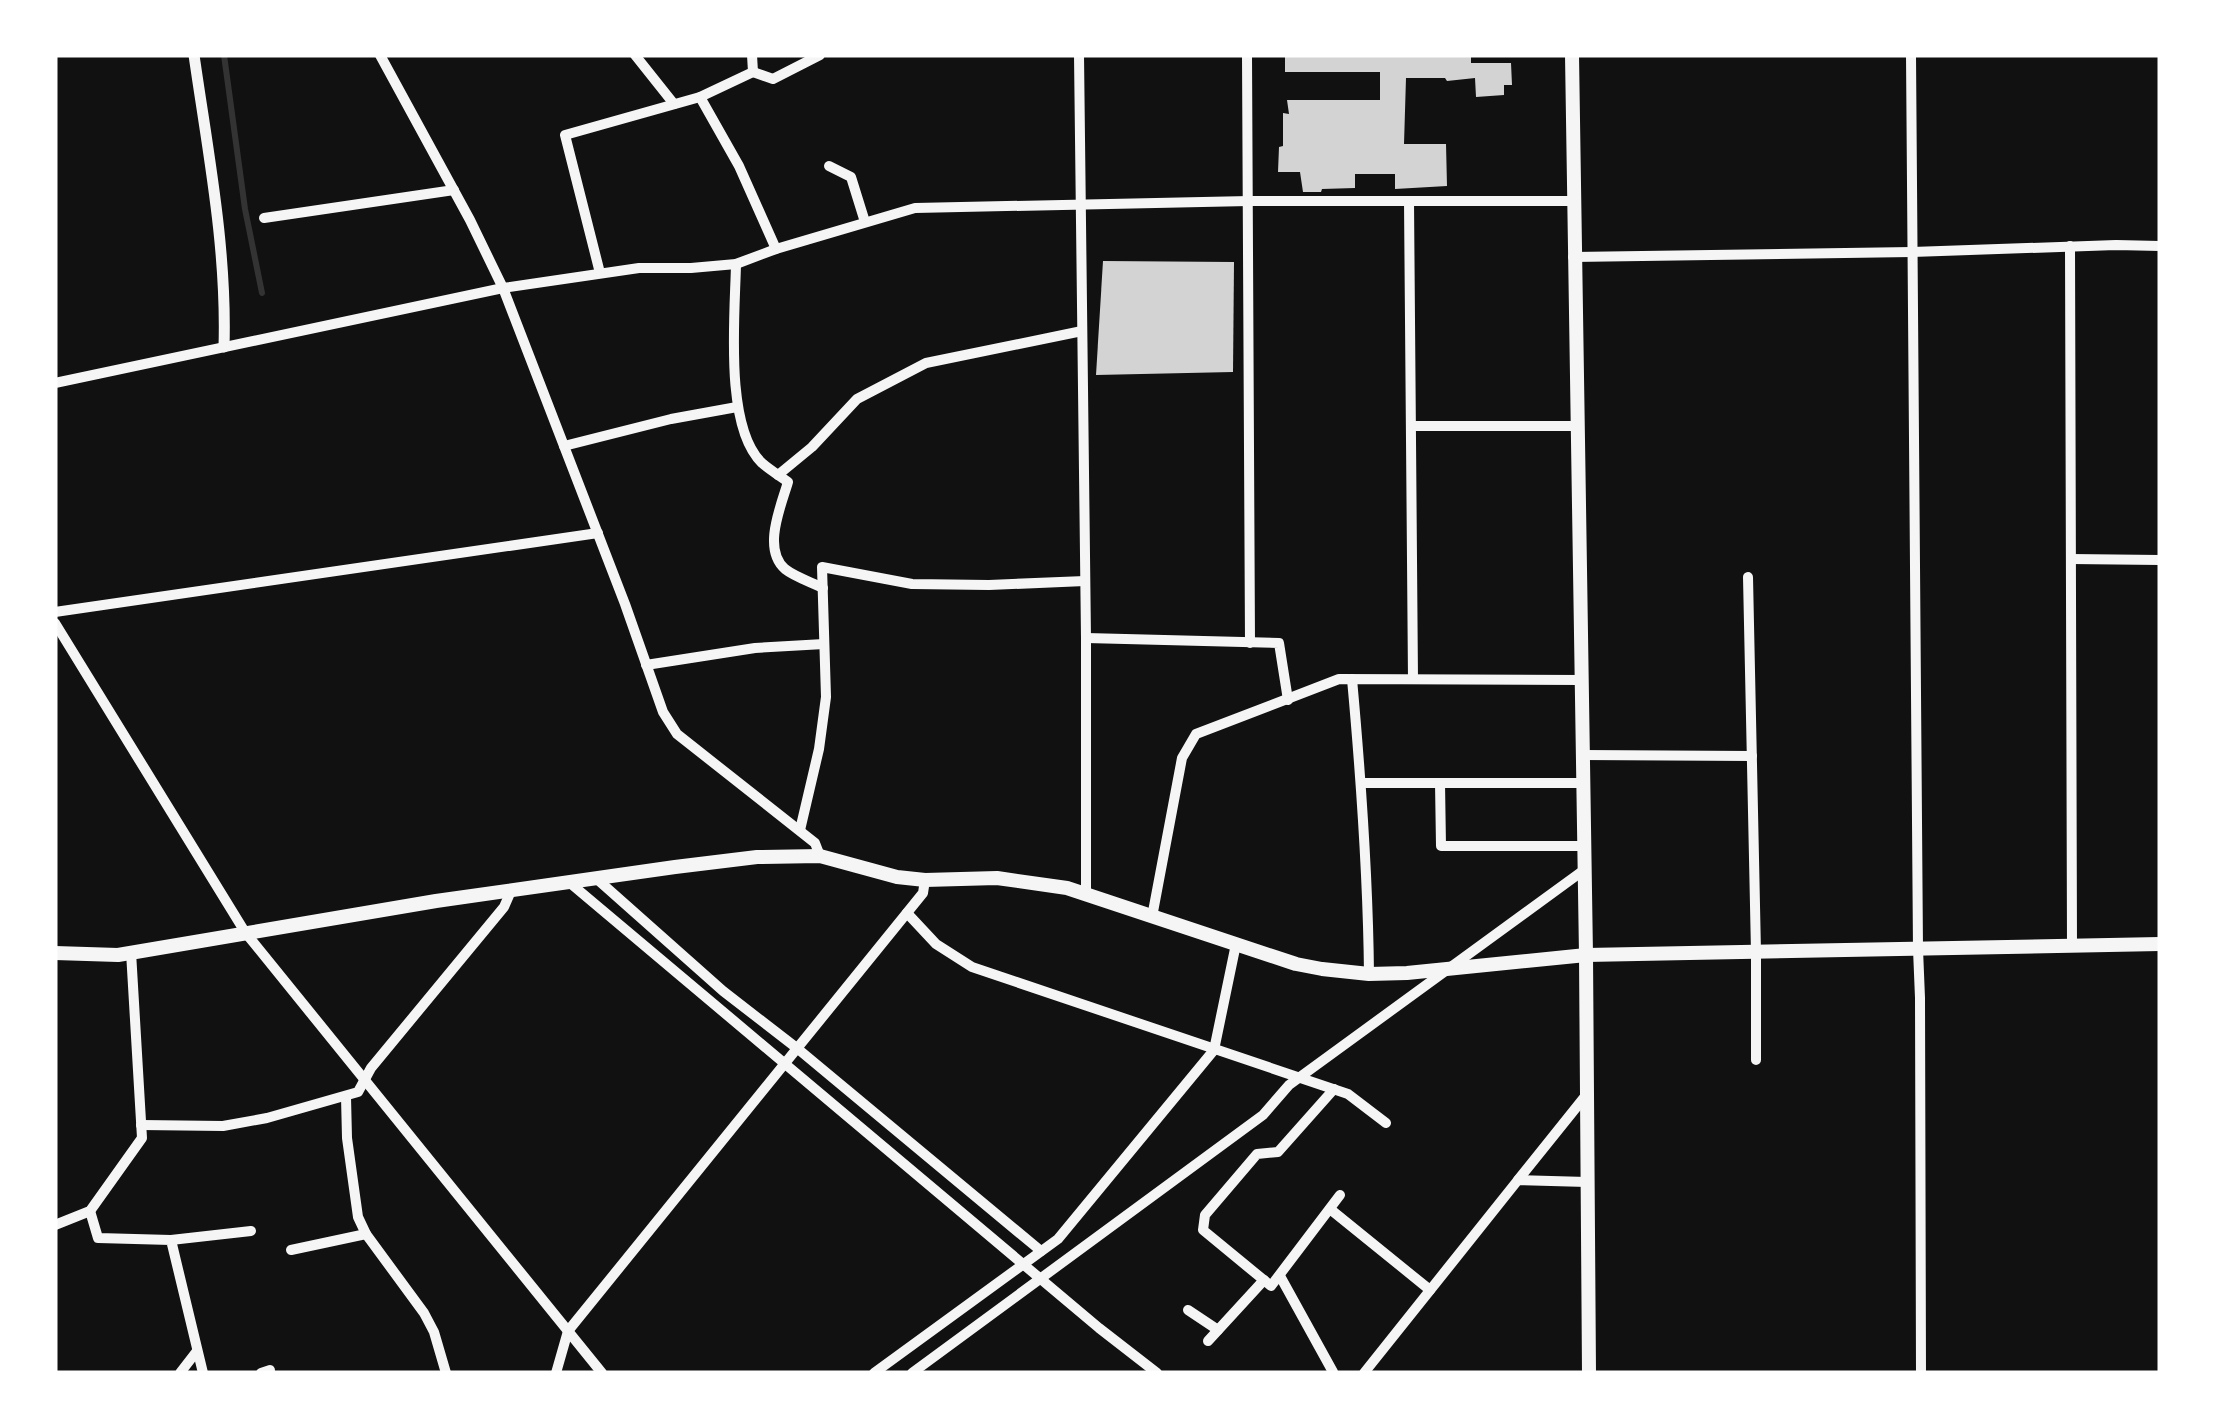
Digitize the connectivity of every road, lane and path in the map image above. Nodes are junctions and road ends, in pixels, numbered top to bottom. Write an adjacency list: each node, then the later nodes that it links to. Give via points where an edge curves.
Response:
1 (194, 55): 30 (street, via 221,232)
2 (380, 55): 14 (street)
3 (635, 55): 12 (street)
4 (752, 55): 10 (street)
5 (820, 55): 10 (street, via 773,79)
6 (1079, 55): 18 (street)
7 (1247, 55): 15 (street)
8 (1572, 55): 17 (main road)
9 (1911, 55): 24 (street)
10 (753, 72): 11 (street)
11 (700, 96): 12 (street); 23 (street)
12 (674, 104): 27 (street, via 565,135)
13 (829, 166): 20 (street, via 851,177)
14 (454, 190): 19 (street); 28 (street)
15 (1249, 201): 16 (street); 18 (street); 46 (street)
16 (1409, 201): 17 (street); 33 (street)
17 (1573, 201): 25 (main road)
18 (1080, 205): 20 (street, via 915,208); 29 (street)
19 (264, 218)
20 (864, 222): 23 (street)
21 (2070, 246): 22 (street); 24 (street); 38 (street)
22 (2160, 246)
23 (776, 249): 26 (street)
24 (1912, 252): 25 (street); 73 (street)
25 (1574, 257): 34 (main road)
26 (736, 264): 27 (street); 32 (street)
27 (600, 273): 28 (street)
28 (503, 288): 30 (street); 35 (street)
29 (1082, 331): 36 (street, via 926,363 857,399); 41 (street)
30 (224, 348): 31 (street)
31 (55, 383)
32 (737, 407): 35 (street); 36 (street, via 760,462)
33 (1411, 426): 34 (street); 50 (street)
34 (1576, 426): 51 (main road)
35 (564, 446): 37 (street)
36 (778, 475): 42 (street, via 788,482 774,547 783,568)
37 (598, 533): 43 (street); 48 (street)
38 (2071, 559): 39 (street); 71 (street)
39 (2160, 560)
40 (1748, 577): 54 (street)
41 (1086, 581): 42 (street, via 912,584 822,567); 45 (street)
42 (823, 588): 47 (street)
43 (55, 612)
44 (55, 622): 69 (street)
45 (1086, 638): 46 (street); 66 (street)
46 (1250, 643): 52 (street, via 1279,643)
47 (824, 644): 48 (street); 58 (street, via 826,697)
48 (646, 665): 58 (street, via 678,734)
49 (1352, 679): 50 (street); 52 (street); 55 (street)
50 (1414, 679): 51 (street)
51 (1581, 680): 53 (main road)
52 (1288, 700): 68 (street, via 1196,734 1182,758)
53 (1582, 755): 54 (street); 57 (main road)
54 (1752, 756): 75 (street)
55 (1362, 783): 56 (street); 79 (street)
56 (1440, 783): 57 (street); 59 (street, via 1441,846)
57 (1583, 783): 59 (main road)
58 (800, 830): 60 (street)
59 (1584, 846): 61 (main road)
60 (820, 856): 62 (main road, via 757,857); 63 (main road)
61 (1584, 870): 77 (main road); 78 (street)
62 (598, 880): 64 (main road); 80 (street)
63 (925, 880): 66 (main road, via 997,878); 67 (street)
64 (570, 883): 65 (main road); 83 (street)
65 (510, 891): 69 (main road); 85 (street, via 504,908)
66 (1086, 894): 68 (main road)
67 (906, 913): 80 (street); 81 (street, via 972,967)
68 (1152, 917): 70 (main road)
69 (245, 932): 74 (main road); 85 (street)
70 (1236, 944): 79 (main road, via 1296,964); 81 (street)
71 (2072, 944): 72 (main road); 73 (main road)
72 (2160, 944)
73 (1918, 949): 75 (main road); 123 (street)
74 (131, 952): 76 (main road); 90 (street)
75 (1756, 952): 77 (main road); 82 (street)
76 (55, 953)
77 (1586, 956): 78 (main road); 87 (main road)
78 (1450, 969): 79 (main road); 84 (street)
79 (1369, 974)
80 (798, 1049): 83 (street); 101 (street)
81 (1214, 1050): 84 (street); 101 (street, via 1058,1239)
82 (1756, 1060)
83 (786, 1064): 102 (street); 109 (street)
84 (1300, 1077): 86 (street); 104 (street, via 1263,1115)
85 (366, 1081): 88 (street); 109 (street)
86 (1334, 1089): 89 (street); 105 (street, via 1278,1152 1257,1154 1205,1216 1204,1230)
87 (1586, 1094): 91 (street); 92 (main road)
88 (346, 1097): 90 (street, via 223,1126); 98 (street, via 358,1217)
89 (1386, 1124)
90 (141, 1125): 95 (street, via 142,1138)
91 (1518, 1180): 92 (street); 106 (street)
92 (1587, 1182): 122 (main road)
93 (1340, 1195): 94 (street)
94 (1330, 1209): 103 (street); 106 (street)
95 (90, 1211): 96 (street); 99 (street, via 98,1238)
96 (55, 1225)
97 (251, 1231): 99 (street)
98 (366, 1234): 100 (street); 115 (street, via 424,1313)
99 (172, 1240): 111 (street)
100 (291, 1250)
101 (1041, 1251): 102 (street)
102 (1023, 1264): 104 (street); 118 (street)
103 (1280, 1276): 105 (street, via 1271,1286); 112 (street)
104 (1041, 1279): 119 (street); 120 (street)
105 (1264, 1280): 108 (street)
106 (1430, 1290): 121 (street)
107 (1188, 1310): 108 (street)
108 (1218, 1330): 110 (street)
109 (568, 1331): 116 (street); 117 (street)
110 (1208, 1341)
111 (198, 1351): 113 (street); 114 (street)
112 (1333, 1372)
113 (180, 1373)
114 (203, 1373)
115 (446, 1373)
116 (556, 1373)
117 (602, 1373)
118 (874, 1373)
119 (912, 1373)
120 (1157, 1373)
121 (1364, 1373)
122 (1589, 1373)
123 (1922, 1373)

